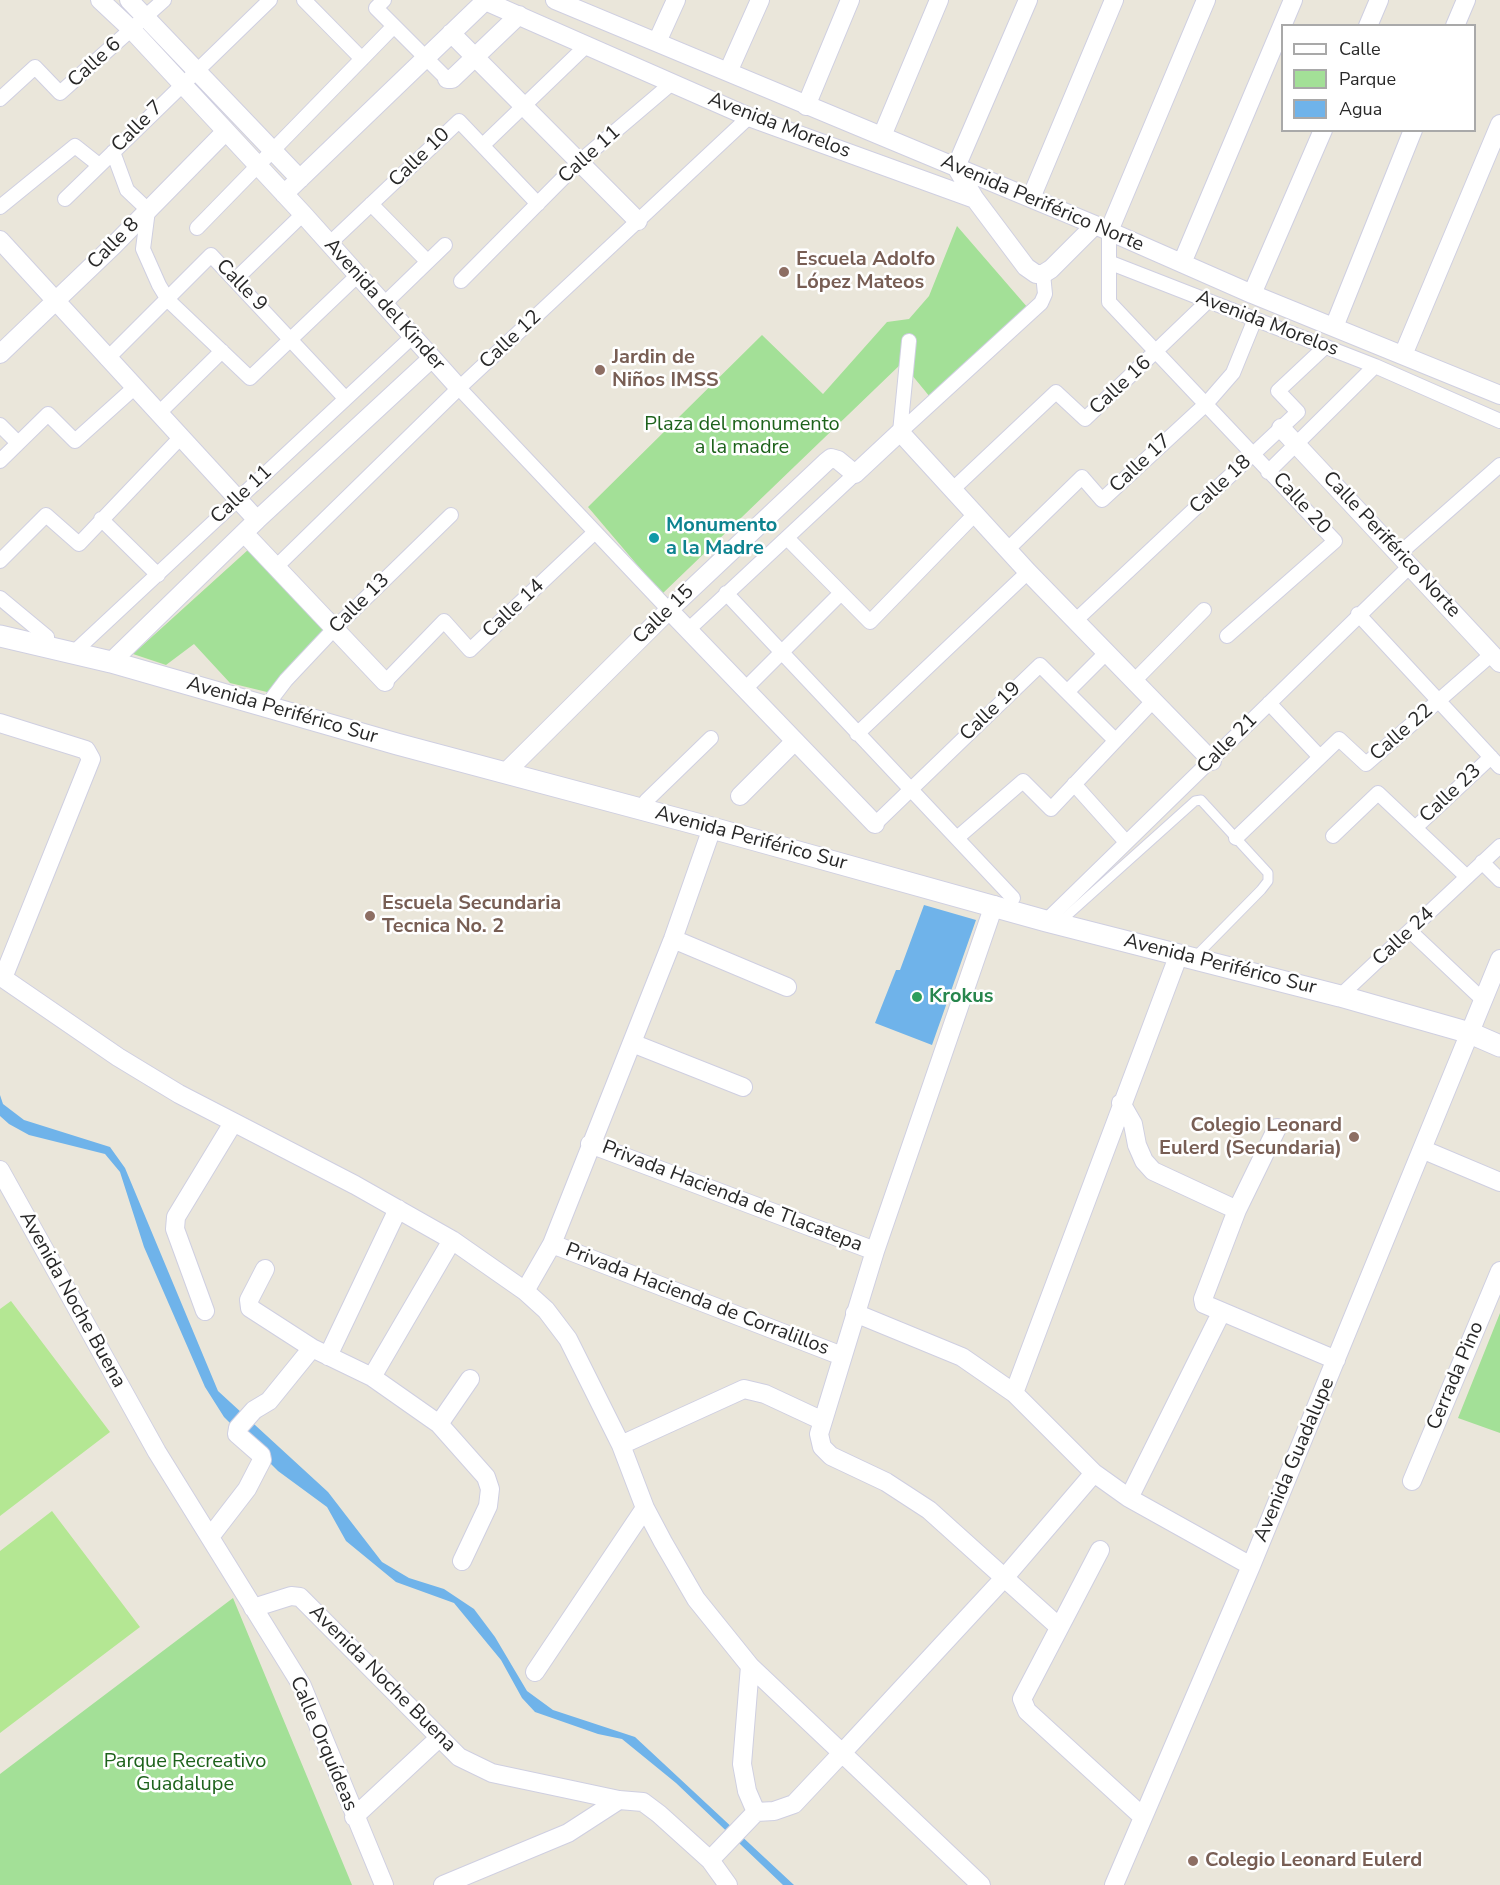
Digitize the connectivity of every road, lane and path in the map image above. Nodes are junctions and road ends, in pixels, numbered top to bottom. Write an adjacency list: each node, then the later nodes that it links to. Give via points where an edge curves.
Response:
1 (100, 0): 27 (street, Avenida del Kinder)
2 (129, 0): 21 (street)
3 (164, 0): 21 (street, Calle 6)
4 (270, 0): 34 (street, Calle 7)
5 (304, 0): 33 (street)
6 (384, 0): 25 (street, via 376,8)
7 (484, 0): 20 (street, Avenida Morelos); 28 (street)
8 (555, 0): 19 (street)
9 (676, 0): 29 (street)
10 (760, 0): 35 (street)
11 (850, 0): 40 (street)
12 (939, 0): 47 (street)
13 (1028, 0): 54 (street)
14 (1114, 0): 57 (street)
15 (1206, 0): 67 (street)
16 (1293, 0): 22 (street)
17 (1379, 0): 23 (street)
18 (1466, 0): 24 (street)
19 (587, 6): 29 (street, Avenida Periférico Norte)
20 (519, 15): 30 (street, Avenida Morelos); 32 (street)
21 (146, 17): 27 (street, Calle 6); 34 (street)
22 (1283, 24)
23 (1369, 24)
24 (1456, 24)
25 (394, 26): 31 (street); 33 (street)
26 (1281, 28): 73 (street)
27 (132, 30): 38 (street, Avenida del Kinder); 39 (street, Calle 6, via 60,93 35,67)
28 (451, 33): 31 (street); 32 (street)
29 (657, 42): 35 (street, Avenida Periférico Norte)
30 (587, 45): 37 (street, Avenida Morelos); 41 (street, Calle 10)
31 (426, 57): 36 (street); 55 (street)
32 (476, 58): 36 (street); 41 (street)
33 (362, 59): 49 (street)
34 (197, 70): 38 (street, Calle 7); 49 (street)
35 (728, 72): 40 (street, Avenida Periférico Norte)
36 (447, 79)
37 (672, 83): 42 (street, Avenida Morelos); 51 (street, Calle 11)
38 (181, 84): 44 (street, Avenida del Kinder); 50 (street, Calle 7)
39 (0, 99)
40 (806, 106): 47 (street, Avenida Periférico Norte)
41 (525, 107): 48 (street, Calle 10); 51 (street)
42 (749, 117): 59 (street, Avenida Morelos); 65 (street, Calle 12)
43 (1500, 124): 92 (street)
44 (226, 131): 53 (street, Avenida del Kinder); 63 (street, Calle 8)
45 (1322, 132): 78 (street)
46 (1412, 132): 84 (street)
47 (882, 136): 54 (street, Avenida Periférico Norte)
48 (483, 145): 60 (street, Calle 10, via 459,121); 61 (street)
49 (273, 151): 53 (street); 55 (street)
50 (112, 152): 52 (street, Calle 7); 63 (street, via 127,190)
51 (579, 162): 61 (street, Calle 11); 65 (street)
52 (99, 165): 58 (street); 62 (street, Calle 7, via 75,146)
53 (258, 166): 56 (street, Avenida del Kinder); 66 (street)
54 (956, 167): 57 (street, Avenida Periférico Norte); 59 (street)
55 (300, 179): 56 (street)
56 (284, 194): 64 (street, Avenida del Kinder)
57 (1030, 198): 67 (street, Avenida Periférico Norte)
58 (65, 199)
59 (975, 199): 74 (street, via 1026,267)
60 (371, 204): 69 (street, Calle 10); 71 (street)
61 (538, 204): 77 (street, Calle 11)
62 (0, 207)
63 (148, 210): 79 (street, via 143,249); 80 (street, Calle 8)
64 (303, 214): 69 (street, Avenida del Kinder); 76 (street)
65 (638, 221): 98 (street, Calle 12)
66 (197, 228)
67 (1102, 228): 72 (street); 73 (street, Avenida Periférico Norte); 74 (street)
68 (0, 240): 80 (street)
69 (329, 244): 75 (street, Avenida del Kinder)
70 (445, 245): 71 (street)
71 (427, 261): 82 (street)
72 (1111, 263): 81 (street, Avenida Morelos); 90 (street, via 1109,302)
73 (1182, 263): 78 (street, Avenida Periférico Norte)
74 (1043, 274): 107 (street, via 1045,294 1041,303)
75 (357, 276): 82 (street, Avenida del Kinder); 86 (street)
76 (236, 279): 79 (street, Calle 9, via 211,255); 86 (street, Calle 9)
77 (461, 281)
78 (1252, 294): 84 (street, Avenida Periférico Norte)
79 (168, 300): 89 (street); 93 (street, Calle 9)
80 (55, 301): 91 (street, Calle 8); 93 (street)
81 (1208, 301): 83 (street, Avenida Morelos); 90 (street, Calle 16)
82 (383, 305): 85 (street, Avenida del Kinder)
83 (1256, 320): 88 (street, Avenida Morelos); 102 (street, Calle 17, via 1233,373)
84 (1334, 327): 92 (street, Avenida Periférico Norte)
85 (412, 337): 94 (street, Avenida del Kinder); 101 (street, Calle 11)
86 (291, 341): 89 (street, via 250,378); 101 (street, Calle 9)
87 (909, 341): 107 (street)
88 (1325, 346): 95 (street, Avenida Morelos); 106 (street, Calle 18, via 1278,391 1298,412)
89 (222, 351): 103 (street)
90 (1157, 353): 102 (street); 116 (street, Calle 16, via 1085,419 1056,392)
91 (0, 354)
92 (1403, 355): 96 (street, Avenida Periférico Norte)
93 (107, 359): 97 (street)
94 (431, 359): 98 (street, Avenida del Kinder); 121 (street)
95 (1375, 366): 99 (street, Avenida Morelos); 110 (street, Calle 20)
96 (1434, 367): 99 (street); 100 (street, Avenida Periférico Norte)
97 (134, 388): 103 (street); 109 (street, via 75,441 48,414)
98 (459, 388): 122 (street, Avenida del Kinder); 127 (street, Calle 12)
99 (1420, 388): 104 (street, Avenida Morelos)
100 (1500, 395)
101 (345, 398): 117 (street, Calle 11)
102 (1206, 404): 111 (street); 124 (street, Calle 17, via 1102,500 1082,477)
103 (158, 414): 108 (street)
104 (1500, 421)
105 (0, 425): 109 (street)
106 (1281, 428): 110 (street, Calle Periférico Norte); 111 (street, Calle 18)
107 (900, 432): 115 (street); 116 (street)
108 (180, 438): 117 (street); 120 (street)
109 (17, 442): 112 (street)
110 (1298, 444): 114 (street, Calle 20); 125 (street, Calle Periférico Norte)
111 (1252, 455): 114 (street); 136 (street, Calle 18)
112 (0, 461)
113 (1500, 465): 125 (street, Calle 21)
114 (1268, 472): 140 (street, Calle 20, via 1335,541)
115 (855, 474): 123 (street); 133 (street, Calle 15, via 831,458)
116 (953, 489): 118 (street)
117 (238, 499): 121 (street); 129 (street, Calle 11)
118 (976, 513): 124 (street); 131 (street, via 870,622)
119 (451, 515): 137 (street, Calle 13)
120 (101, 519): 126 (street, via 80,544 46,515); 129 (street)
121 (251, 526): 127 (street); 146 (street)
122 (595, 532): 133 (street, Avenida del Kinder); 148 (street, Calle 14, via 470,650 444,621)
123 (787, 538): 130 (street); 131 (street)
124 (1008, 549): 128 (street)
125 (1404, 560): 135 (street, Calle 21); 145 (street, Calle Periférico Norte)
126 (0, 561)
127 (276, 567): 137 (street)
128 (1028, 572): 136 (street); 156 (street)
129 (158, 575): 144 (street, Calle 11)
130 (726, 593): 138 (street); 142 (street)
131 (840, 594): 142 (street)
132 (0, 598): 141 (street, via 47,637)
133 (669, 610): 138 (street); 163 (street, Calle 15)
134 (1204, 610): 147 (street)
135 (1358, 614): 153 (street); 154 (street, Calle 21)
136 (1075, 621): 143 (street)
137 (334, 629): 148 (street); 151 (street, Calle 13)
138 (688, 630): 149 (street)
139 (0, 636): 141 (street, Avenida Periférico Sur)
140 (1227, 636)
141 (48, 648): 144 (street, Avenida Periférico Sur)
142 (782, 653): 149 (street); 156 (street)
143 (1106, 653): 147 (street); 150 (street)
144 (72, 654): 146 (street, Avenida Periférico Sur)
145 (1496, 659): 153 (street, Calle 22)
146 (111, 662): 163 (street, Avenida Periférico Sur)
147 (1134, 681): 152 (street)
148 (385, 682)
149 (745, 689): 159 (street)
150 (1067, 692): 158 (street); 165 (street, Calle 19, via 1040,665)
151 (273, 697)
152 (1153, 701): 158 (street); 161 (street)
153 (1438, 702): 160 (street, Calle 22, via 1366,764 1339,739); 162 (street)
154 (1269, 703): 160 (street); 161 (street, Calle 21)
155 (0, 723): 185 (street, via 86,750 91,759)
156 (857, 734): 165 (street)
157 (711, 738): 167 (street)
158 (1115, 740): 164 (street)
159 (795, 741): 166 (street); 168 (street)
160 (1319, 756): 173 (street, Calle 22)
161 (1212, 761): 174 (street, Calle 21)
162 (1495, 762): 170 (street, Calle 23)
163 (506, 772): 169 (street, Avenida Periférico Sur)
164 (1074, 784): 172 (street, via 1051,809 1023,781); 174 (street)
165 (910, 789): 168 (street, Calle 19); 172 (street)
166 (740, 796)
167 (646, 801)
168 (875, 824)
169 (712, 828): 179 (street, Avenida Periférico Sur); 182 (street)
170 (1415, 828): 171 (street, Calle 23, via 1378,793); 177 (street)
171 (1333, 836)
172 (957, 838): 179 (street)
173 (1236, 838): 180 (lane, via 1201,800 1195,801); 183 (lane, via 1266,868 1268,881)
174 (1126, 842): 180 (street, Calle 21)
175 (1500, 846): 176 (street, Calle 24)
176 (1482, 862): 177 (street, Calle 24); 178 (street)
177 (1467, 877): 181 (street, Calle 24)
178 (1500, 880)
179 (1003, 902): 180 (street, Avenida Periférico Sur); 204 (street)
180 (1052, 922): 183 (street, Avenida Periférico Sur)
181 (1411, 932): 187 (street, Calle 24); 188 (street)
182 (673, 939): 186 (street); 190 (street)
183 (1187, 955): 187 (street, Avenida Periférico Sur); 193 (street)
184 (1500, 959): 188 (street, Avenida Guadalupe)
185 (1, 977): 194 (street, via 118,1057)
186 (787, 987)
187 (1340, 996): 189 (street, Avenida Periférico Sur)
188 (1483, 1000): 189 (street, Avenida Guadalupe)
189 (1470, 1033): 191 (street, Avenida Periférico Sur); 197 (street, Avenida Guadalupe)
190 (632, 1043): 192 (street); 196 (street)
191 (1500, 1046)
192 (743, 1087)
193 (1121, 1103): 201 (street, via 1133,1124 1144,1161 1153,1171); 216 (street)
194 (233, 1123): 200 (street); 208 (street, via 176,1218 175,1229)
195 (1277, 1128): 201 (street)
196 (590, 1144): 203 (street); 204 (street, Privada Hacienda de Tlacatepa)
197 (1424, 1150): 199 (street); 213 (street, Avenida Guadalupe)
198 (0, 1170): 224 (street, Avenida Noche Buena, via 157,1452)
199 (1500, 1182)
200 (398, 1209): 202 (street); 211 (street)
201 (1237, 1210): 210 (street, via 1203,1299 1204,1305)
202 (452, 1240): 207 (street); 214 (street)
203 (552, 1244): 207 (street); 212 (street, Privada Hacienda de Corralillos)
204 (875, 1251): 209 (street)
205 (266, 1269): 211 (street, via 249,1300 250,1308)
206 (1500, 1271): 221 (street, Cerrada Pino)
207 (525, 1291): 219 (street, via 546,1310 568,1340)
208 (205, 1311)
209 (855, 1313): 212 (street); 216 (street, via 962,1357)
210 (1221, 1313): 213 (street); 222 (street)
211 (320, 1352): 214 (street); 224 (street, via 244,1422 237,1434 262,1460 247,1489)
212 (842, 1356): 217 (street)
213 (1336, 1360): 227 (street, Avenida Guadalupe)
214 (372, 1377): 218 (street)
215 (470, 1379): 218 (street)
216 (1014, 1393): 220 (street)
217 (823, 1421): 219 (street, via 765,1394 744,1389); 228 (street, via 819,1434 822,1447 831,1456 909,1494)
218 (439, 1424): 226 (street, via 486,1477 490,1489 488,1506)
219 (621, 1445): 223 (street)
220 (1094, 1473): 222 (street); 228 (street)
221 (1412, 1481)
222 (1129, 1498): 227 (street)
223 (645, 1508): 231 (street, via 696,1599); 232 (street)
224 (210, 1536): 229 (street, Avenida Noche Buena)
225 (1100, 1550): 230 (street)
226 (462, 1561)
227 (1251, 1566): 237 (street, Avenida Guadalupe)
228 (1005, 1577): 230 (street); 234 (street)
229 (253, 1608): 233 (street, Avenida Noche Buena, via 291,1596 300,1597); 236 (street, Calle Orquídeas, via 302,1686)
230 (1059, 1627): 237 (street, via 1023,1692 1023,1706)
231 (750, 1666): 234 (street); 238 (street, via 742,1764)
232 (535, 1672)
233 (439, 1738): 235 (street, Avenida Noche Buena, via 459,1757 492,1773); 236 (street)
234 (842, 1753): 238 (street, via 794,1804); 243 (street)
235 (619, 1800): 239 (street, Avenida Noche Buena, via 643,1802); 241 (street, via 568,1833)
236 (354, 1816): 240 (street, Calle Orquídeas)
237 (1143, 1817): 244 (street, Avenida Guadalupe)
238 (750, 1818): 239 (street)
239 (710, 1860): 242 (street, Avenida Noche Buena)
240 (384, 1885)
241 (443, 1885)
242 (728, 1885)
243 (981, 1885)
244 (1114, 1885)

